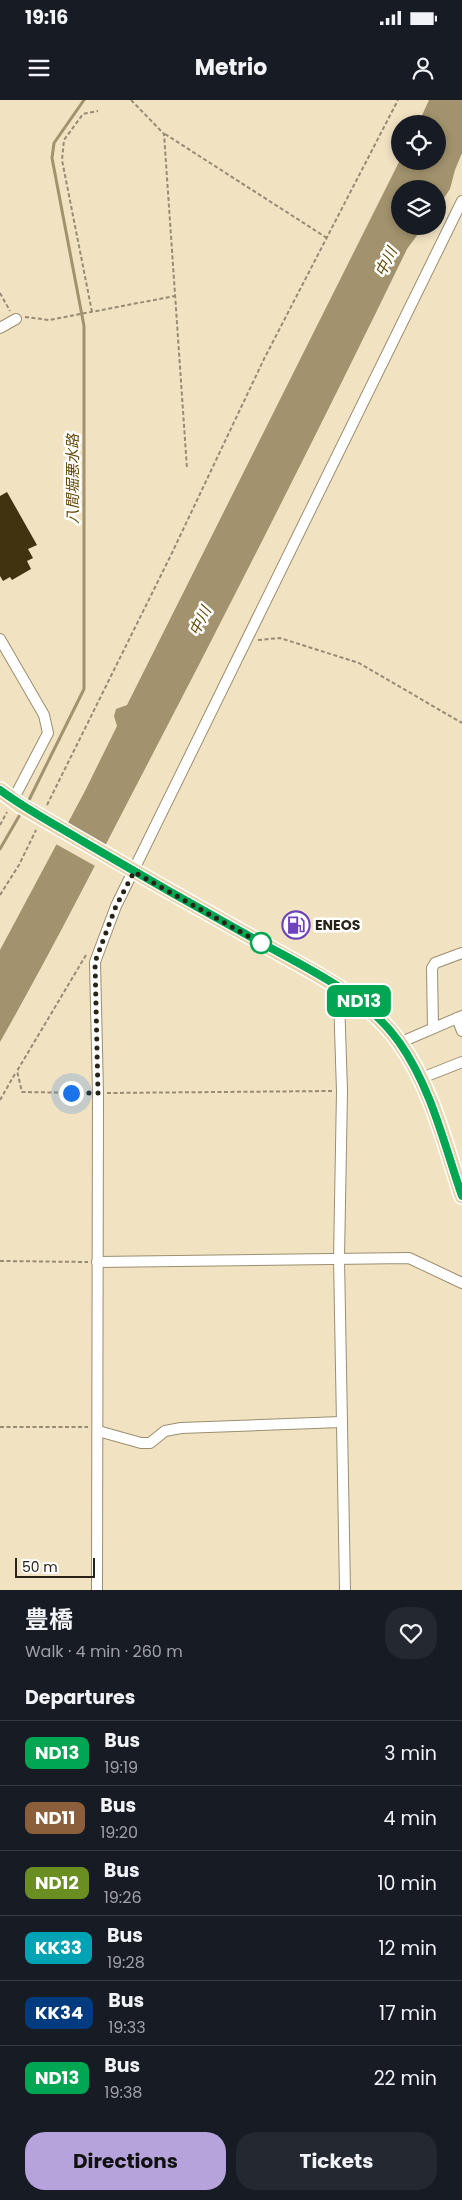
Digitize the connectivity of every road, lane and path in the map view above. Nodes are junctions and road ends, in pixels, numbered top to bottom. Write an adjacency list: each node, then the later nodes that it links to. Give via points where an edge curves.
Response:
1 (132, 100): 4 (path)
2 (398, 100): 6 (path)
3 (98, 111): 9 (path, via 83,114 64,140 62,160)
4 (164, 134): 6 (path); 8 (path)
5 (462, 201): 21 (street)
6 (327, 238): 18 (path, via 264,359)
7 (0, 293): 10 (path)
8 (176, 296): 9 (path); 12 (path)
9 (92, 312): 10 (path, via 49,320 26,317)
10 (16, 320): 11 (street)
11 (0, 328)
12 (187, 469)
13 (0, 639): 17 (street, via 44,715 48,733)
14 (253, 647): 15 (path, via 259,639 280,638 359,663)
15 (462, 723)
16 (0, 790): 17 (main road)
17 (17, 802): 19 (path); 21 (main road, bridge)
18 (46, 808)
19 (0, 825)
20 (38, 825): 22 (path)
21 (132, 870): 25 (main road); 34 (street, via 95,962)
22 (0, 895)
23 (87, 953): 31 (path)
24 (462, 953): 27 (street, via 435,963 432,968)
25 (343, 990): 29 (main road, via 373,1013); 33 (street, via 339,998)
26 (460, 1017): 27 (street); 28 (street)
27 (433, 1028): 29 (street)
28 (462, 1031)
29 (399, 1042): 32 (main road)
30 (462, 1062): 32 (street)
31 (17, 1071): 34 (path, via 22,1092); 35 (path)
32 (419, 1078): 36 (main road)
33 (342, 1091): 34 (path); 37 (street)
34 (98, 1093): 39 (street)
35 (0, 1100)
36 (462, 1196)
37 (339, 1258): 39 (street); 40 (street, via 410,1258); 41 (street)
38 (0, 1262): 39 (path)
39 (97, 1262): 43 (street)
40 (462, 1283)
41 (341, 1422): 43 (street, via 181,1428 165,1431 150,1443); 45 (street)
42 (0, 1427): 43 (path)
43 (98, 1429): 44 (street)
44 (97, 1590)
45 (345, 1590)

